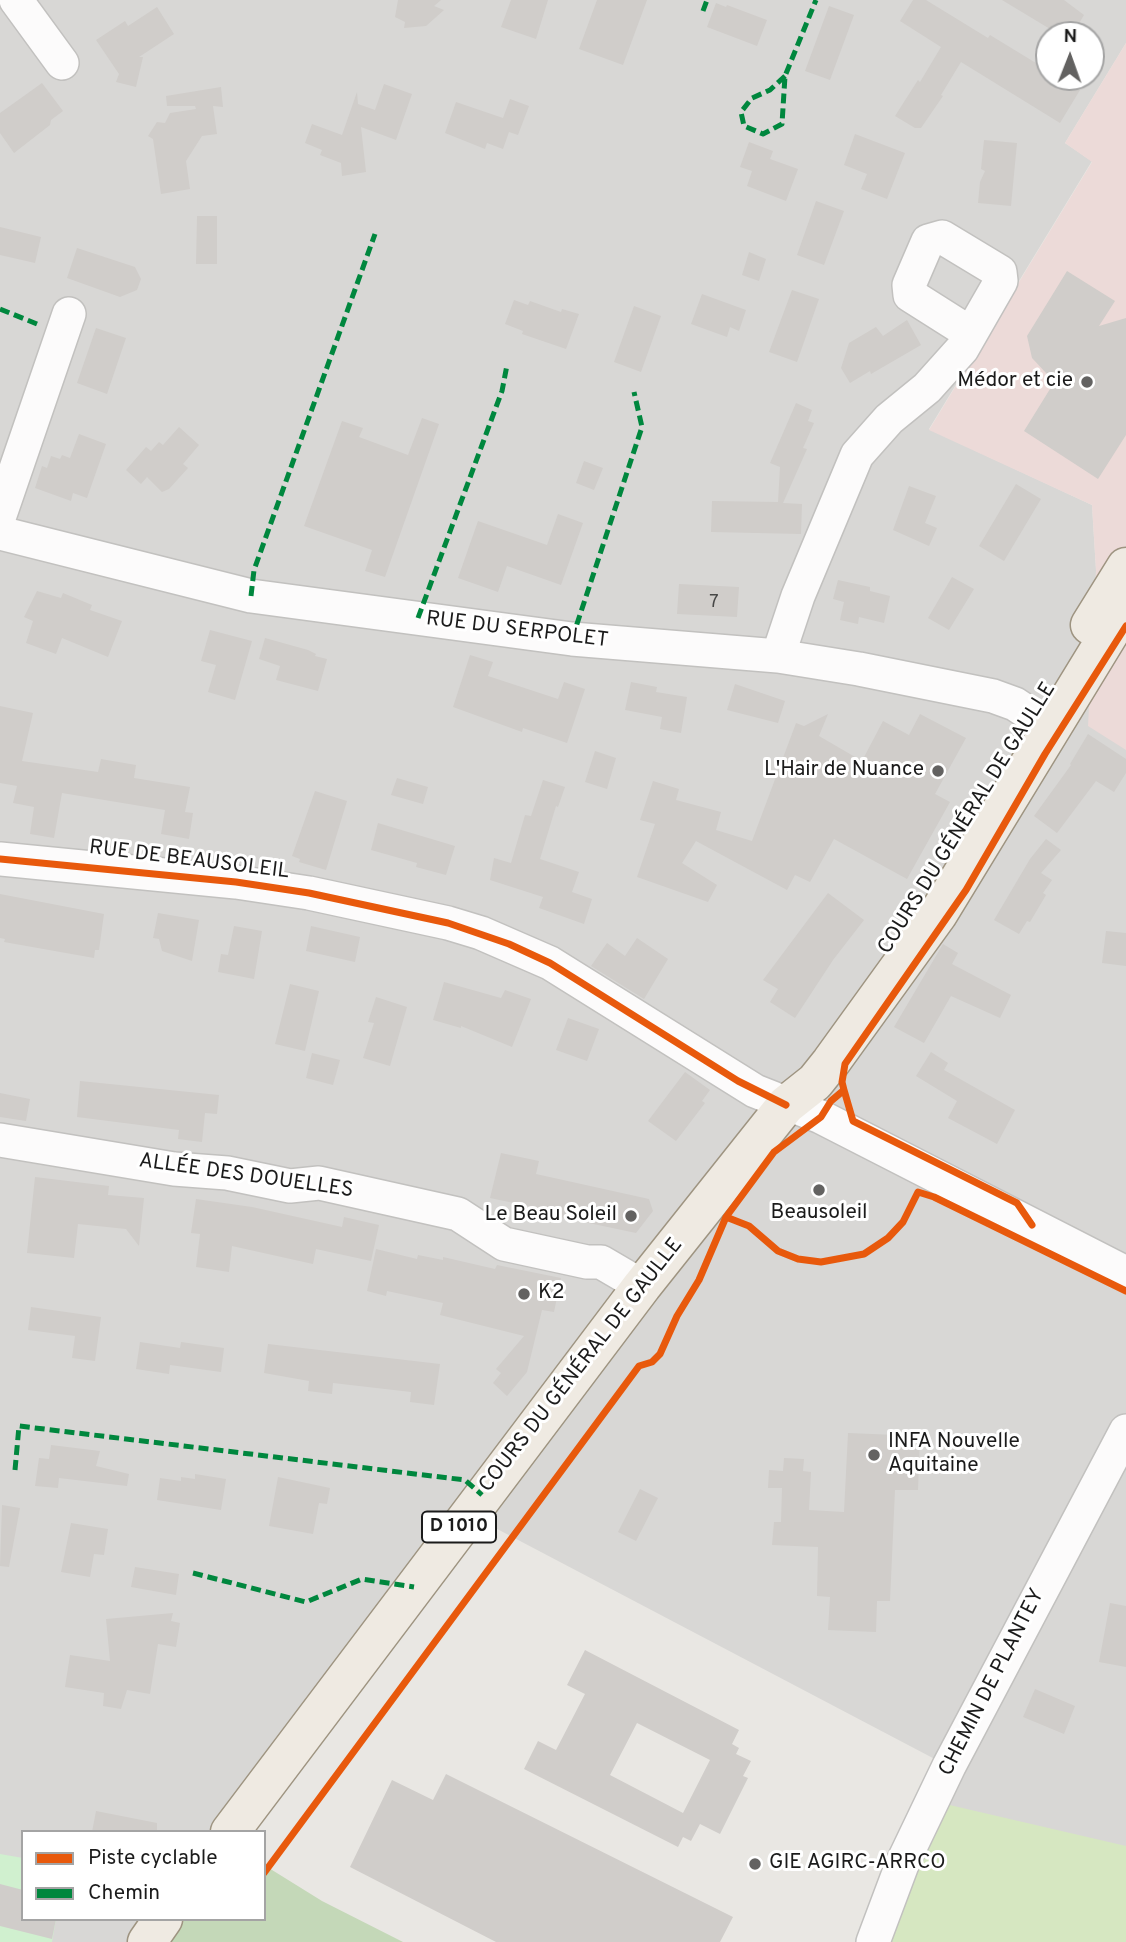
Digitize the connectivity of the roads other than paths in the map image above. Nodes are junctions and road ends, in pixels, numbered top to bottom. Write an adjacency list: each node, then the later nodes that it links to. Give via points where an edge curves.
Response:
1 (16, 0): 2 (street)
2 (59, 43)
3 (56, 323): 5 (street)
4 (971, 333): 10 (street, via 927,388 857,455)
5 (0, 515)
6 (0, 533): 10 (street, RUE DU SERPOLET, via 251,596 572,639)
7 (1126, 567): 11 (main road, COURS DU GÉNÉRAL DE GAULLE / D 1010)
8 (1126, 584): 11 (main road)
9 (1126, 606): 11 (main road, COURS DU GÉNÉRAL DE GAULLE / D 1010)
10 (778, 656): 11 (street, RUE DU SERPOLET, via 859,668 1015,704)
11 (1052, 706): 13 (main road, COURS DU GÉNÉRAL DE GAULLE / D 1010, via 799,1072); 13 (main road, COURS DU GÉNÉRAL DE GAULLE / D 1010, via 937,914 831,1062)
12 (0, 859): 13 (street, RUE DE BEAUSOLEIL, via 309,893 481,933 550,963 738,1082)
13 (786, 1105): 15 (street, RUE DE BEAUSOLEIL, via 821,1117); 16 (main road, COURS DU GÉNÉRAL DE GAULLE / D 1010)
14 (0, 1140): 16 (street, ALLÉE DES DOUELLES, via 290,1186 319,1183 458,1214 504,1244 601,1262)
15 (1126, 1273)
16 (642, 1286): 18 (main road, COURS DU GÉNÉRAL DE GAULLE / D 1010)
17 (1126, 1431): 21 (street, CHEMIN DE PLANTEY, via 949,1766 903,1862)
18 (232, 1830)
19 (162, 1921): 20 (main road)
20 (147, 1942)
21 (873, 1942)

